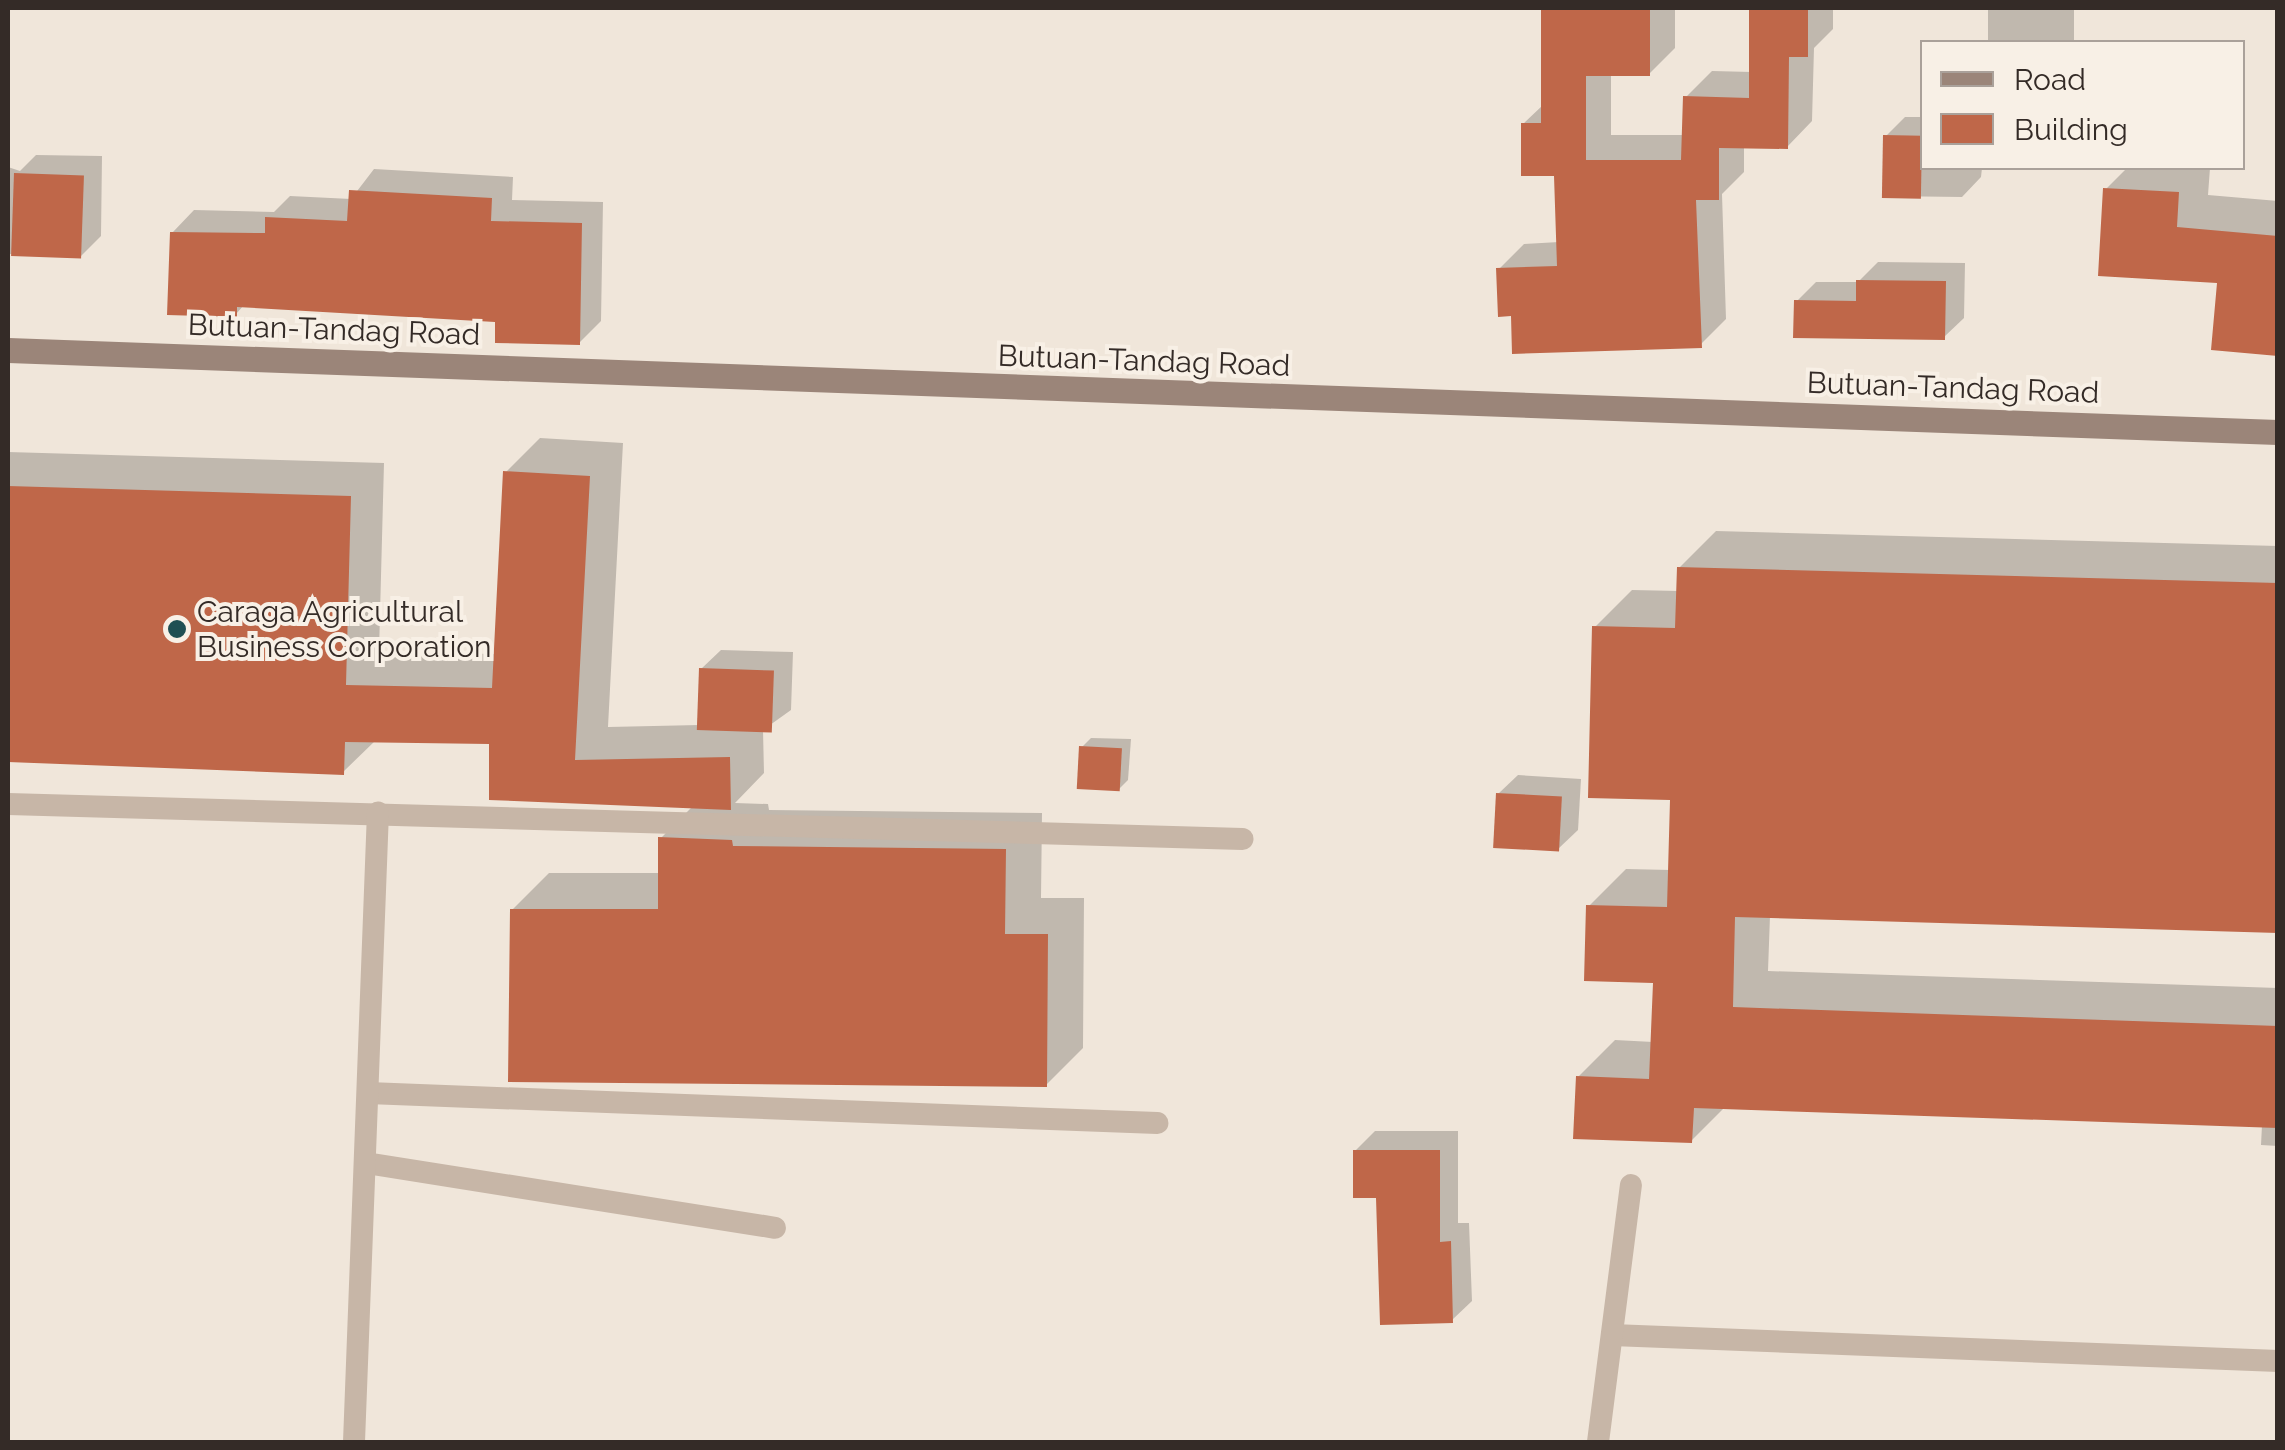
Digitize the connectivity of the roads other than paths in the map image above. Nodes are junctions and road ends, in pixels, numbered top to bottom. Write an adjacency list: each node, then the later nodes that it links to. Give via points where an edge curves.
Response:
1 (8, 350): 2 (main road, Butuan-Tandag Road)
2 (2278, 432)
3 (8, 804): 4 (lane)
4 (378, 812): 5 (lane); 6 (lane)
5 (1243, 839)
6 (368, 1093): 7 (lane); 8 (lane)
7 (1157, 1123)
8 (366, 1164): 10 (lane); 13 (lane)
9 (1632, 1185): 11 (lane)
10 (775, 1228)
11 (1612, 1335): 12 (lane); 14 (lane)
12 (2278, 1361)
13 (354, 1442)
14 (1598, 1442)

